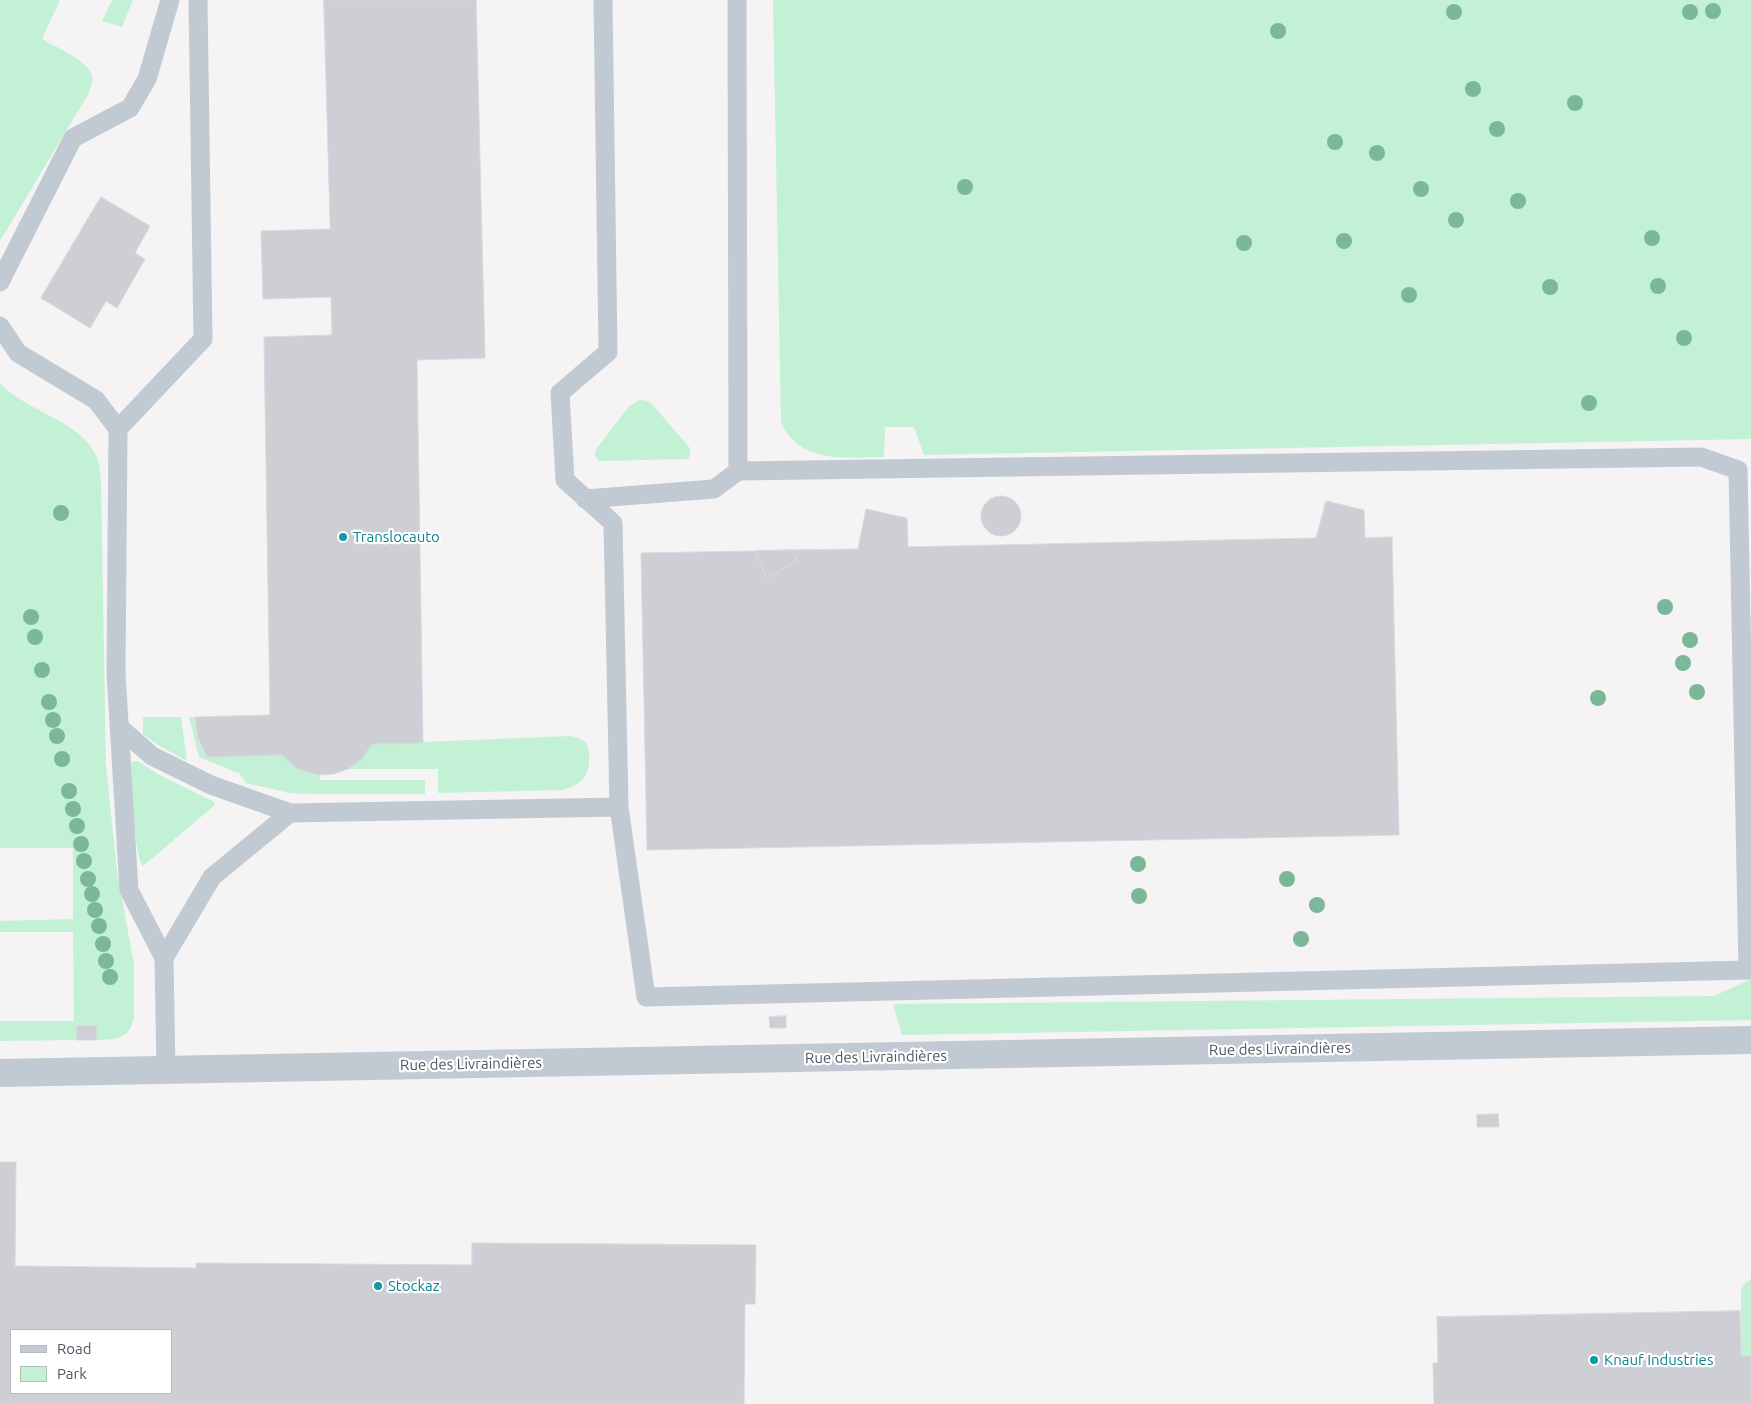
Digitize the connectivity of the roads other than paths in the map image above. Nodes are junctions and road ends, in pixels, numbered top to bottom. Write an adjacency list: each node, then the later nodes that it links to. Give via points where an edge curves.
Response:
1 (170, 0): 5 (lane, via 148,79 130,108 73,138)
2 (198, 0): 7 (lane, via 203,339)
3 (603, 0): 9 (lane, via 608,352 560,393 565,480)
4 (737, 0): 8 (lane)
5 (0, 282)
6 (0, 326): 7 (lane, via 18,354 96,400)
7 (118, 429): 10 (lane, via 116,673)
8 (738, 471): 9 (lane, via 714,489); 11 (lane, via 1701,457 1738,470 1748,970 646,997)
9 (585, 499): 11 (lane, via 613,523)
10 (120, 727): 12 (lane, via 152,756 211,785); 13 (lane, via 129,890)
11 (619, 807): 12 (lane)
12 (290, 813): 13 (lane, via 212,877)
13 (164, 958): 15 (lane)
14 (1751, 1040): 15 (street, Rue des Livraindières)
15 (166, 1070): 16 (street, Rue des Livraindières)
16 (0, 1073)

